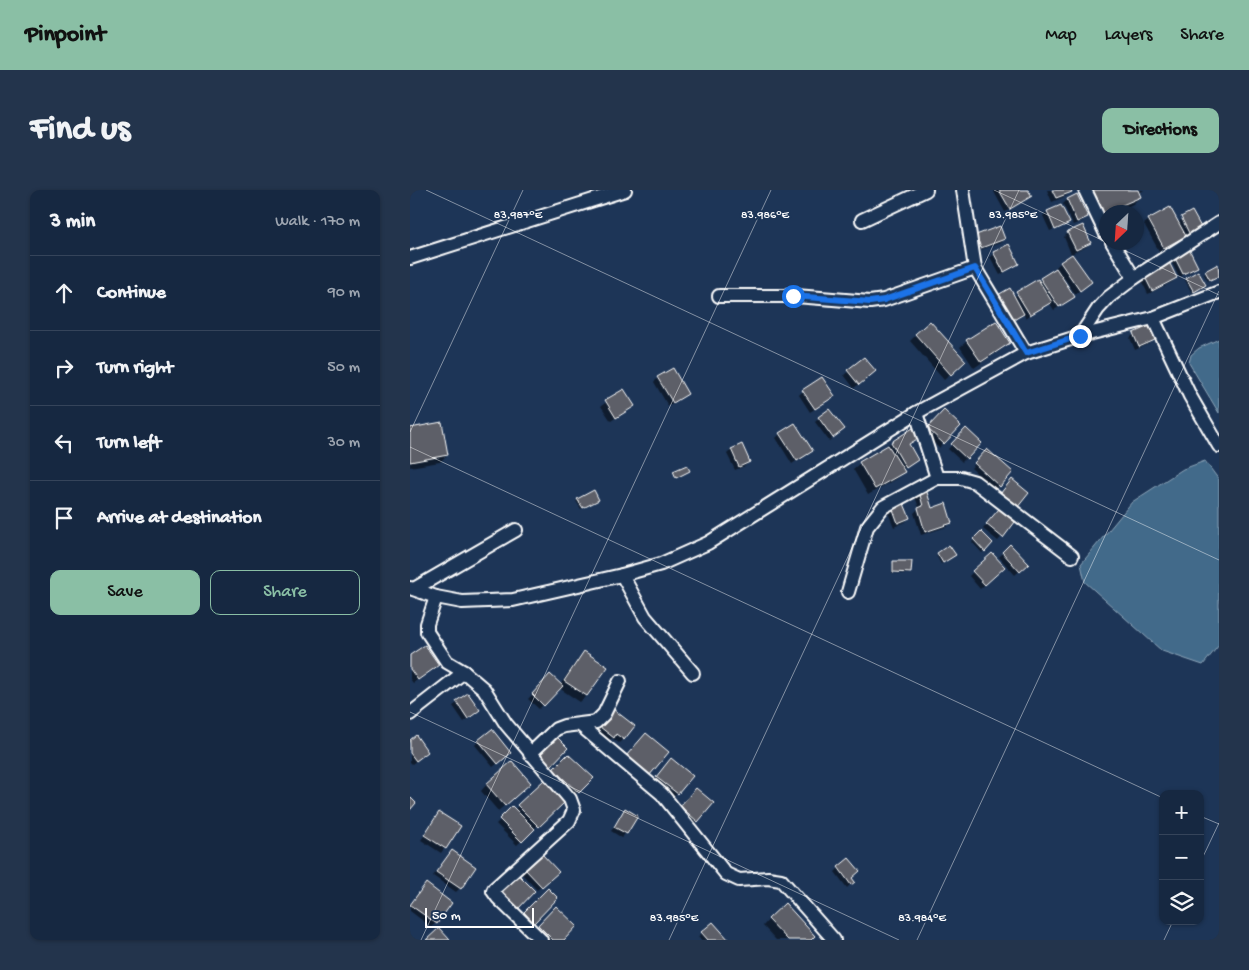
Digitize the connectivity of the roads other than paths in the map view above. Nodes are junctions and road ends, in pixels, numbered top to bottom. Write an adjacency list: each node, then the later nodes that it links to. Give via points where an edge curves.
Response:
1 (625, 190): 9 (street)
2 (926, 190): 6 (street)
3 (963, 190): 10 (street)
4 (1085, 190): 5 (street)
5 (1099, 219)
6 (862, 220)
7 (1219, 223): 11 (street)
8 (1117, 250): 11 (street)
9 (410, 258)
10 (975, 268): 13 (street, via 870,302 796,296); 16 (street)
11 (1134, 278): 15 (street, via 1109,297)
12 (1219, 292): 14 (street)
13 (719, 296)
14 (1152, 318): 15 (street); 18 (street, via 1190,396)
15 (1080, 336): 16 (street)
16 (1026, 353): 17 (street)
17 (916, 413): 19 (street); 22 (street, via 708,543 661,564)
18 (1219, 446)
19 (937, 478): 21 (street, via 961,478 975,482); 24 (street, via 883,507 867,527)
20 (516, 530): 23 (street)
21 (1072, 556)
22 (622, 575): 25 (street, via 513,600 462,602); 27 (street, via 645,617)
23 (412, 589): 25 (street)
24 (848, 592)
25 (436, 597): 26 (street, via 427,632 447,662)
26 (464, 672): 29 (street); 31 (street, via 484,689)
27 (693, 673)
28 (620, 681): 30 (street, via 604,714 596,722)
29 (410, 714)
30 (580, 725): 31 (street, via 556,729); 33 (street, via 662,794 726,874 739,880 781,880)
31 (530, 754): 32 (street, via 570,799 574,813 493,891)
32 (541, 940)
33 (834, 940)

